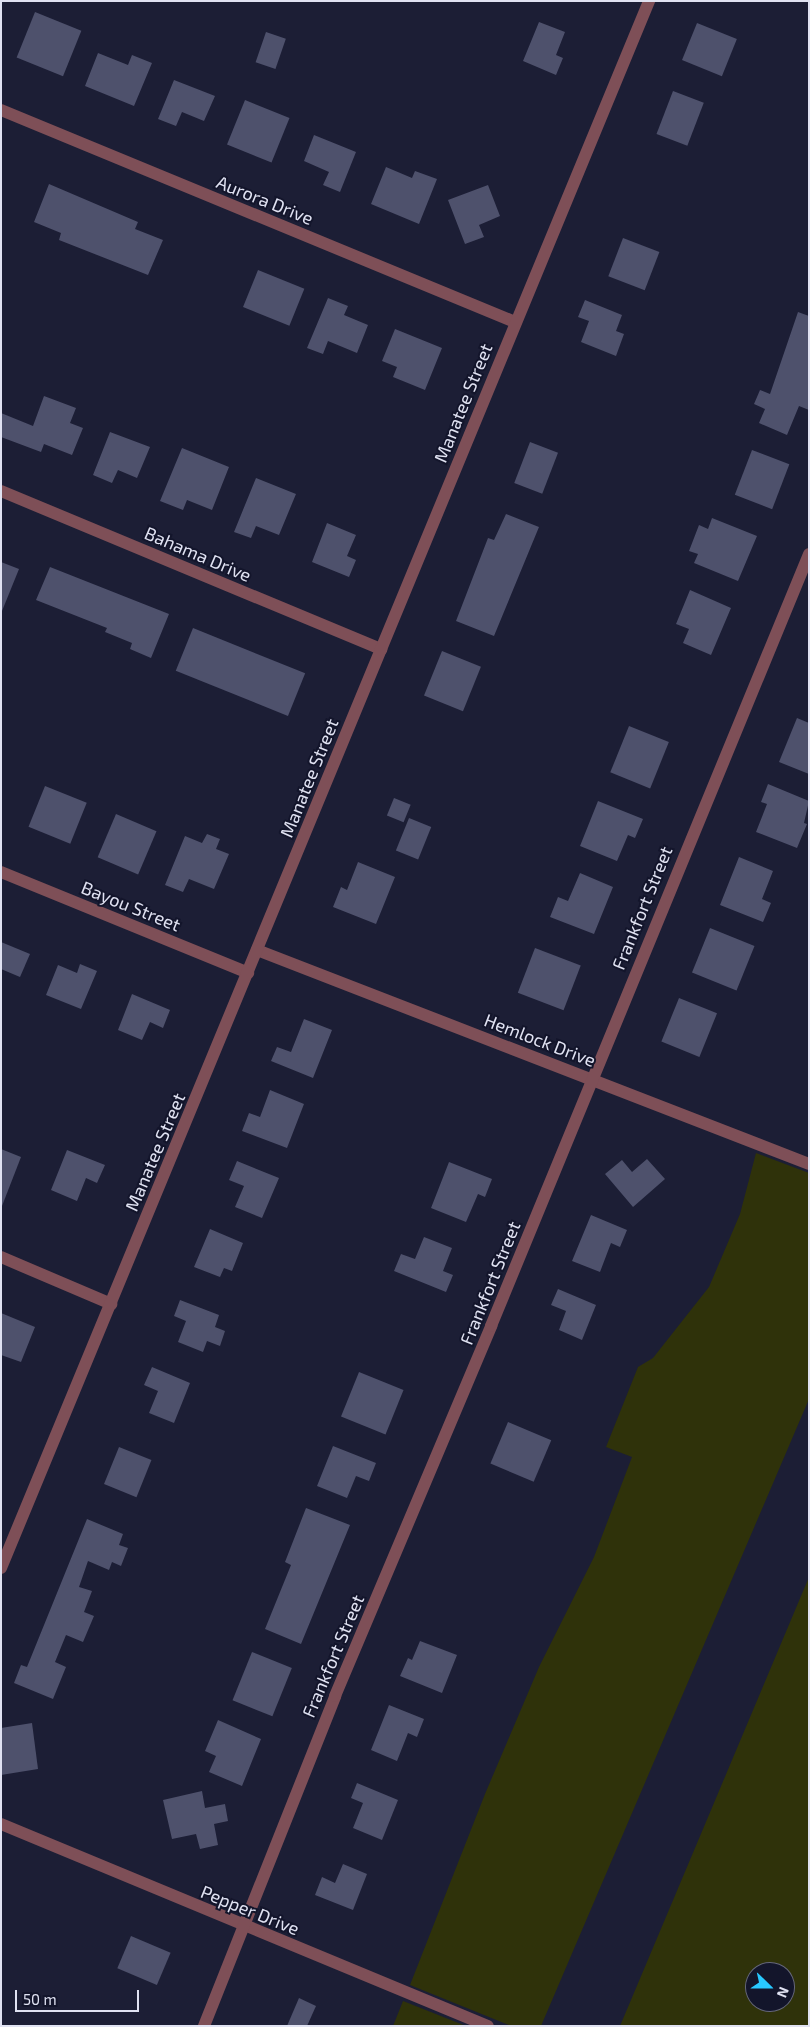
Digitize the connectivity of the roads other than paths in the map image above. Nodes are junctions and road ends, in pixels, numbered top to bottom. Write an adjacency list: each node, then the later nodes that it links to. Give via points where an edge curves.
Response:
1 (649, 1): 3 (street, Manatee Street)
2 (1, 110): 3 (street, Aurora Drive)
3 (515, 322): 6 (street, Manatee Street)
4 (1, 492): 6 (street, Bahama Drive)
5 (809, 554): 10 (street, Frankfort Street)
6 (381, 649): 8 (street, Manatee Street)
7 (1, 872): 9 (street, Bayou Street)
8 (257, 950): 9 (street, Manatee Street); 10 (street, Hemlock Drive)
9 (248, 973): 13 (street, Manatee Street)
10 (590, 1079): 11 (street, Hemlock Drive); 16 (street, Frankfort Street)
11 (809, 1164)
12 (1, 1257): 13 (street)
13 (111, 1304): 14 (street, Manatee Street)
14 (1, 1568)
15 (1, 1824): 16 (street, Pepper Drive)
16 (243, 1927): 17 (street, Frankfort Street); 18 (street, Pepper Drive)
17 (204, 2026)
18 (488, 2026)

